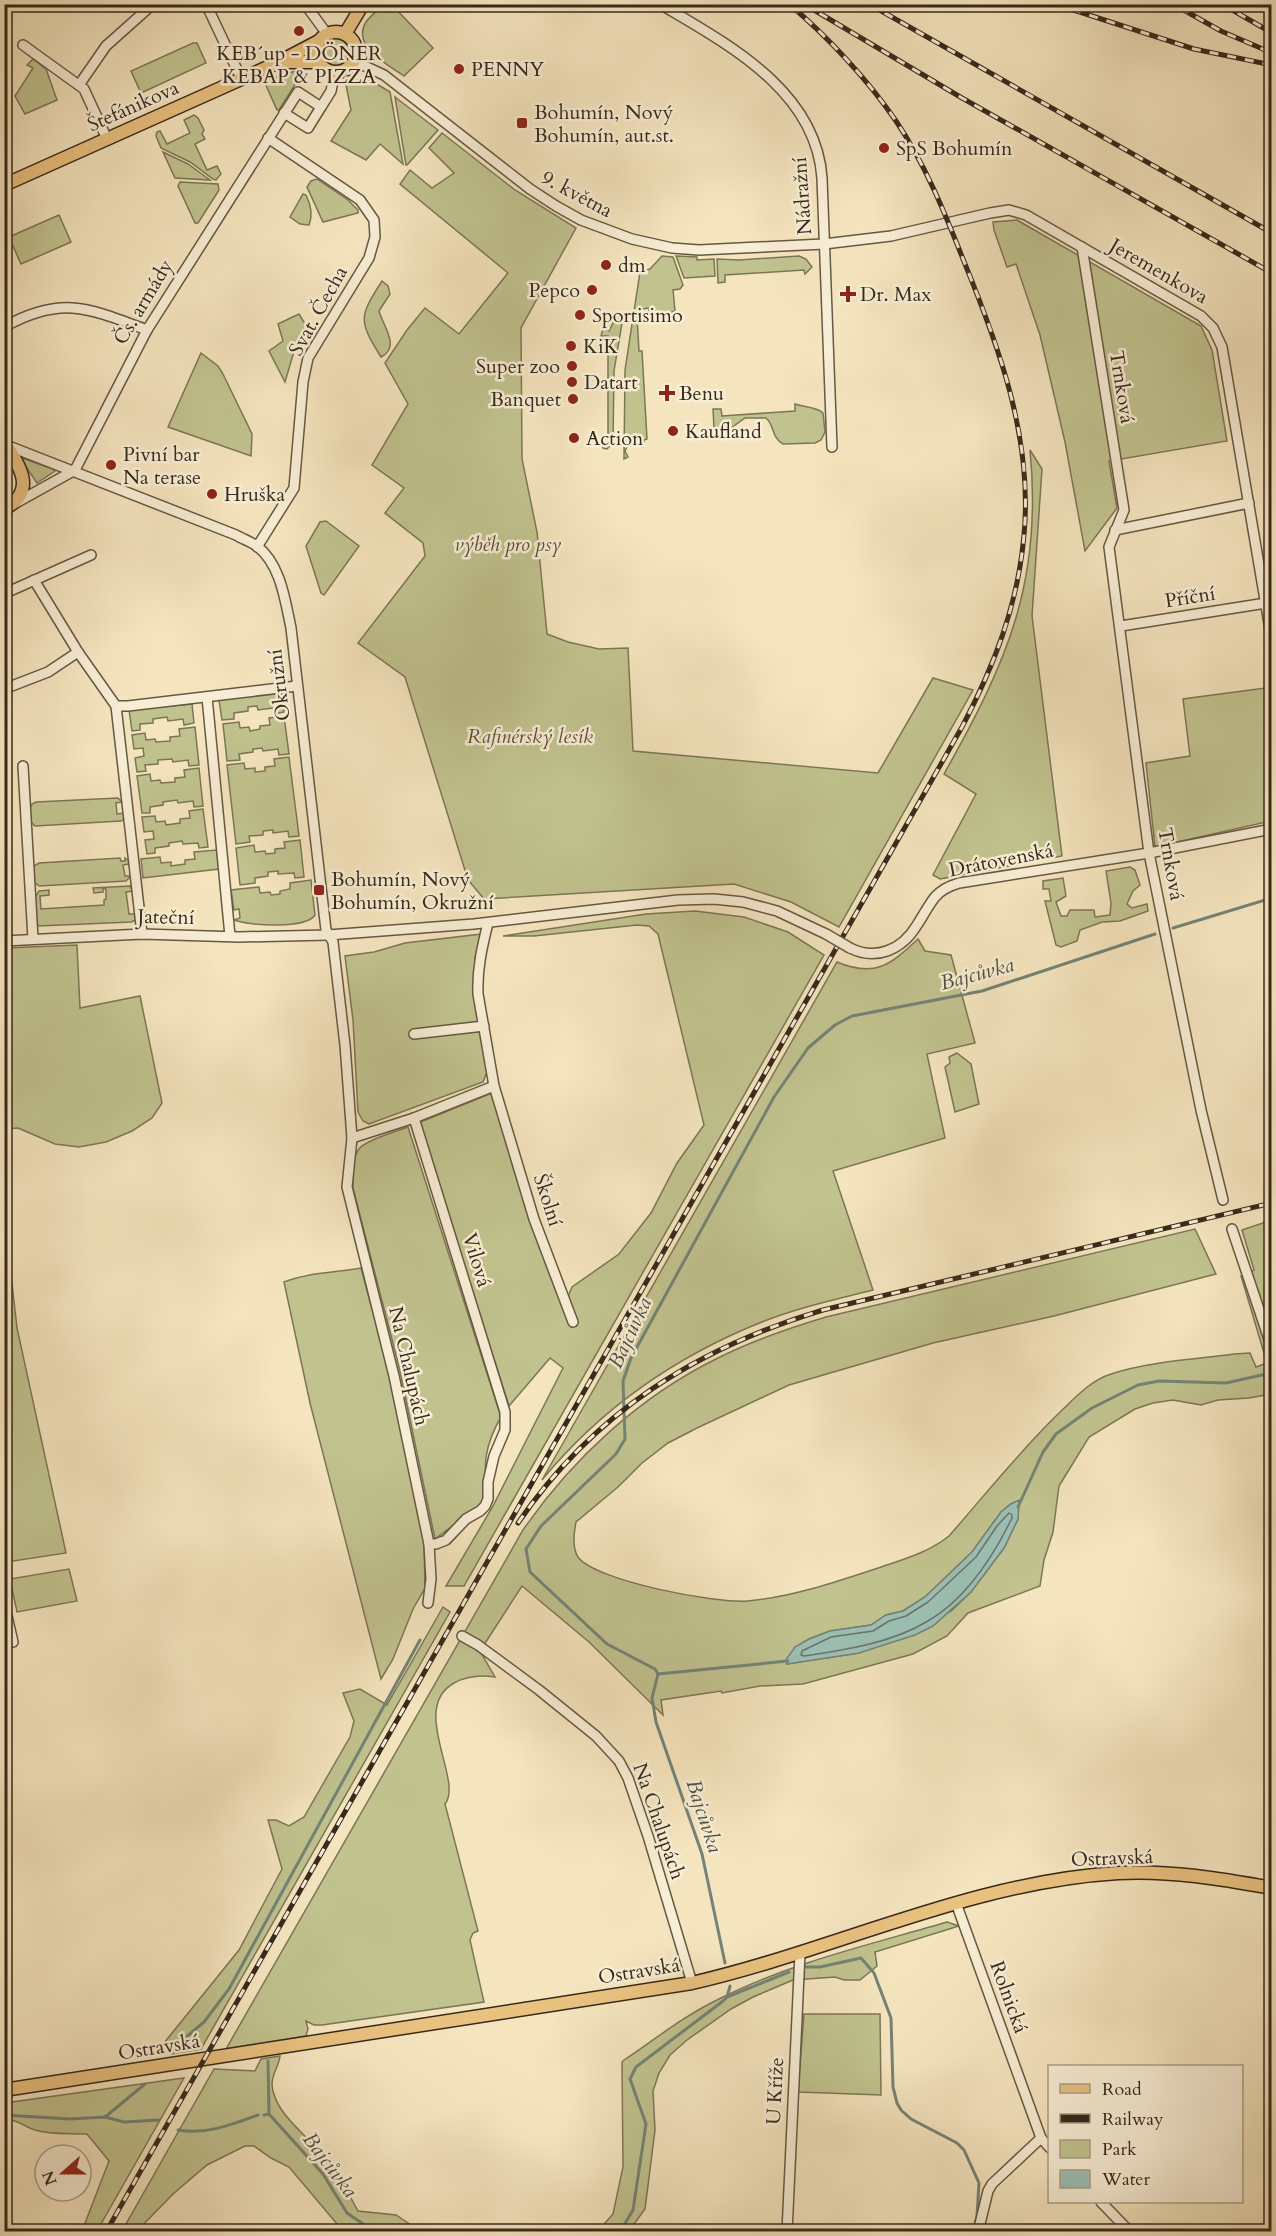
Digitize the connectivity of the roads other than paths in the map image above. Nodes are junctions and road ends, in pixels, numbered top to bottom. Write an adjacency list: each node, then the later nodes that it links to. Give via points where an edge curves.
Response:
1 (153, 4): 14 (street, via 105,46)
2 (206, 4): 13 (street)
3 (305, 4): 7 (street)
4 (363, 4): 6 (main road)
5 (660, 4): 21 (street, Nádražní, via 765,73 797,110 819,154)
6 (345, 34): 7 (main road, via 336,32); 9 (main road, via 355,45)
7 (323, 37): 10 (main road, via 316,53); 11 (main road, Štefánikova)
8 (23, 45): 14 (street)
9 (354, 61): 12 (main road); 21 (street, 9. května, via 384,75 530,189 606,231 646,243 699,250)
10 (318, 62): 11 (main road, Štefánikova); 12 (main road)
11 (277, 63): 13 (main road, Štefánikova)
12 (335, 72): 15 (street, via 331,92)
13 (241, 78): 18 (main road, Štefánikova)
14 (79, 85): 18 (street)
15 (321, 107): 16 (street, Čs. armády, via 298,92); 16 (street, via 308,128)
16 (284, 113): 17 (street, Čs. armády)
17 (268, 138): 24 (street, Čs. armády); 31 (street, Svat. Čecha, via 360,200 374,220 375,237 369,258 308,358 294,488)
18 (107, 139): 19 (main road, Štefánikova)
19 (4, 185)
20 (990, 213): 21 (street, 9. května, via 891,237); 22 (street, Jeremenkova, via 1020,212)
21 (824, 244): 26 (street)
22 (1082, 247): 28 (street, Jeremenkova, via 1202,316 1213,328 1224,354); 30 (street, Trnková, via 1124,510)
23 (4, 327): 24 (street, via 34,312 67,308 99,313)
24 (147, 330): 27 (street, Čs. armády)
25 (5, 443): 27 (street, Okružní); 29 (main road, via 22,472 22,490)
26 (832, 447)
27 (75, 470): 29 (street); 31 (street, Okružní)
28 (1249, 503): 30 (street); 35 (street, Jeremenkova)
29 (9, 506)
30 (1115, 530): 36 (street, Trnková, via 1109,547)
31 (257, 547): 39 (street, Okružní, via 273,567 283,589)
32 (91, 555): 33 (street)
33 (34, 580): 34 (street); 38 (street)
34 (10, 591)
35 (1266, 603): 36 (street, Příční); 37 (street, Jeremenkova)
36 (1121, 626): 45 (street, Trnková)
37 (1272, 641)
38 (78, 652): 40 (street, via 48,672); 42 (street)
39 (297, 686): 41 (street); 48 (street, Okružní)
40 (4, 689)
41 (207, 697): 42 (street); 49 (street)
42 (116, 706): 47 (street)
43 (23, 766): 50 (street)
44 (1272, 829): 45 (street, Drátovenská)
45 (1149, 853): 46 (street, Drátovenská, bridge, via 958,883 935,897 909,937 892,949 871,954 850,948 777,911 714,899 627,905); 57 (street, Trnková)
46 (488, 923): 48 (street); 52 (street, Školní, via 478,966)
47 (142, 934): 49 (street, Jateční); 50 (street, Jateční)
48 (328, 935): 49 (street, Jateční); 56 (street, Na Chalupách, via 333,942)
49 (230, 936)
50 (33, 939): 51 (street, Jateční)
51 (4, 941)
52 (484, 1026): 53 (street); 54 (street, Školní)
53 (414, 1034)
54 (494, 1086): 55 (street); 59 (street, Školní, via 534,1219)
55 (414, 1118): 56 (street); 61 (street, Vilová, via 506,1412 485,1506 446,1539)
56 (352, 1138): 61 (street, Na Chalupách, via 347,1187 394,1376)
57 (1223, 1200)
58 (1232, 1229): 60 (street)
59 (573, 1322)
60 (1272, 1348)
61 (429, 1544): 63 (street, Na Chalupách)
62 (4, 1603): 65 (street)
63 (428, 1603)
64 (462, 1636): 69 (street, Na Chalupách, via 539,1689 596,1736 619,1761 648,1836)
65 (12, 1642)
66 (1272, 1888): 67 (main road, Ostravská, via 1201,1877 1120,1873 1040,1882)
67 (956, 1903): 68 (main road, Ostravská); 71 (street, Rolnická)
68 (800, 1953): 69 (main road, Ostravská); 74 (street, U Kříže)
69 (692, 1983): 70 (main road, Ostravská)
70 (4, 2090)
71 (1041, 2138): 72 (street, Rolnická); 75 (street, via 992,2184)
72 (1048, 2146)
73 (1102, 2203): 76 (street)
74 (787, 2232)
75 (978, 2232)
76 (1130, 2232)

